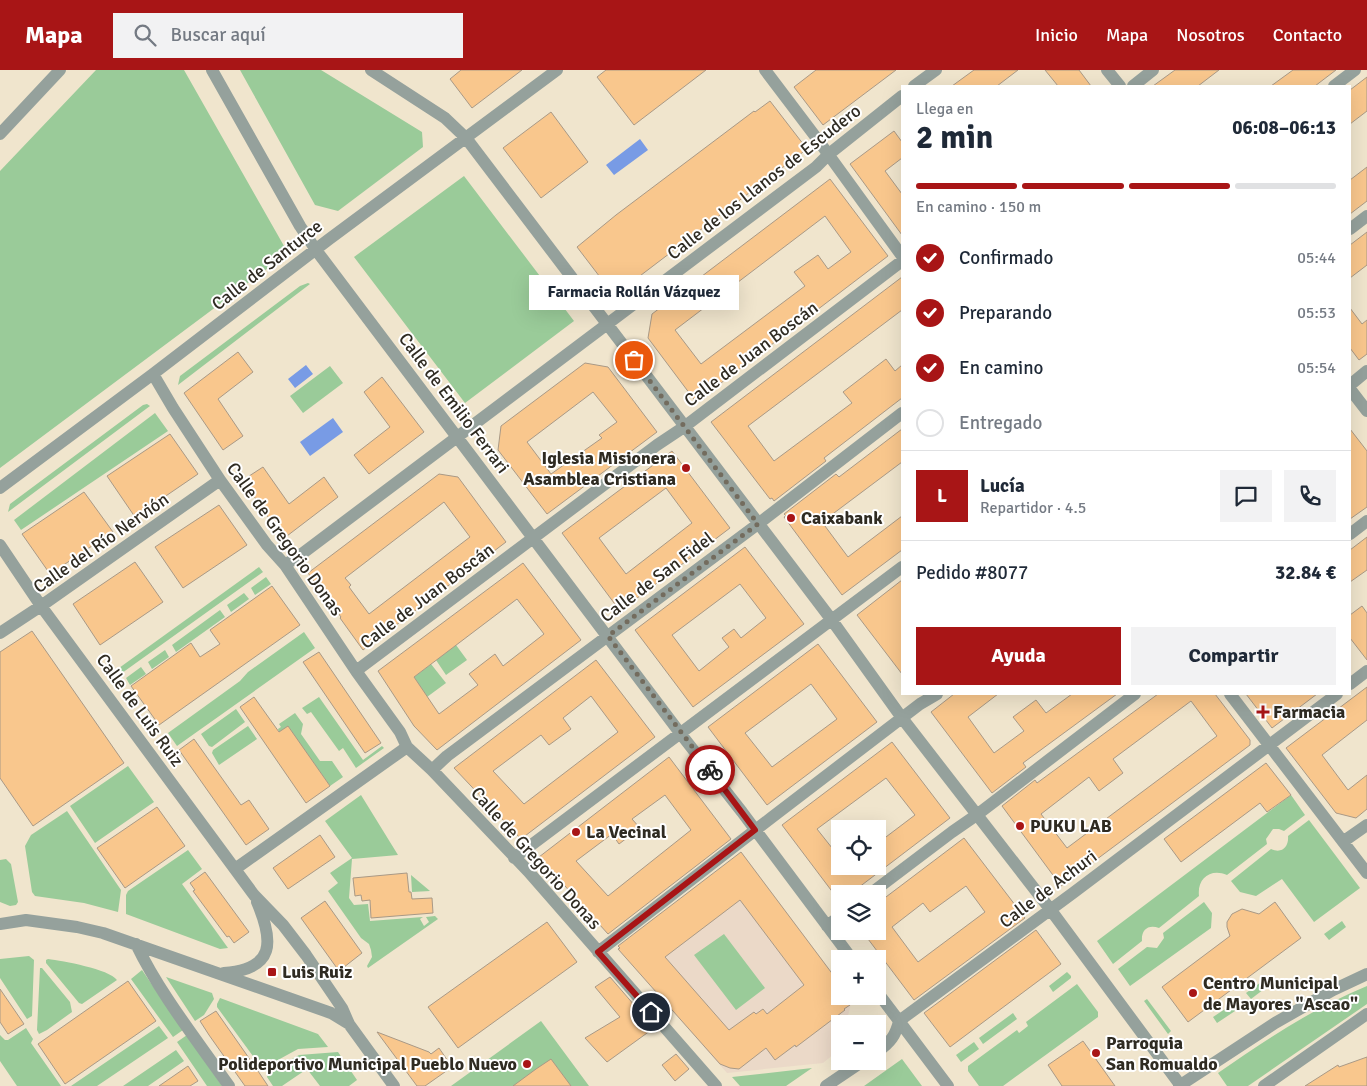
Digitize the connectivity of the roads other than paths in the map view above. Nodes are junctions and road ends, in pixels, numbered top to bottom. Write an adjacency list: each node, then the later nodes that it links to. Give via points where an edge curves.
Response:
1 (60, 70): 15 (street)
2 (212, 70): 20 (street, Calle de Emilio Ferrari)
3 (371, 70): 16 (street, via 446,118)
4 (557, 70): 16 (street, Calle de Santurce)
5 (765, 70): 17 (street)
6 (936, 70): 10 (street)
7 (1108, 70): 11 (street)
8 (1153, 70): 12 (street)
9 (1354, 70): 13 (street)
10 (915, 85)
11 (1119, 85)
12 (1134, 85)
13 (1335, 85)
14 (901, 97): 17 (street, Calle de los Llanos de Escudero)
15 (0, 134)
16 (466, 138): 20 (street, Calle de Santurce); 23 (street)
17 (829, 154): 21 (street); 23 (street, Calle de los Llanos de Escudero)
18 (1367, 216): 19 (street)
19 (1351, 228)
20 (316, 250): 25 (street, Calle de Santurce); 31 (street, Calle de Emilio Ferrari)
21 (901, 255)
22 (901, 262): 30 (street, Calle de Juan Boscán)
23 (607, 325): 30 (street); 31 (street, Calle de los Llanos de Escudero)
24 (1367, 371): 26 (street)
25 (154, 374): 32 (street, Calle de Gregorio Donas); 33 (street, Calle de Santurce)
26 (1351, 386)
27 (1351, 388): 28 (street)
28 (1367, 411)
29 (901, 413): 35 (street, Calle de San Fidel)
30 (684, 427): 35 (street); 37 (street, Calle de Juan Boscán)
31 (458, 437): 37 (street, Calle de Emilio Ferrari); 39 (street, Calle de los Llanos de Escudero)
32 (220, 480): 39 (street, Calle de Gregorio Donas); 41 (street, Calle del Río Nervión)
33 (0, 488)
34 (1367, 521): 36 (street)
35 (758, 524): 42 (street); 44 (street, Calle de San Fidel)
36 (1351, 533)
37 (534, 538): 44 (street, Calle de Emilio Ferrari); 45 (street, Calle de Juan Boscán)
38 (0, 545): 41 (street, Calle de Luis Ruiz)
39 (285, 565): 45 (street, Calle de Gregorio Donas)
40 (901, 567): 42 (street)
41 (41, 606): 43 (street, Calle del Río Nervión); 62 (street, Calle de Luis Ruiz)
42 (830, 620): 52 (street); 53 (street)
43 (0, 633)
44 (608, 636): 53 (street, Calle de Emilio Ferrari); 56 (street, Calle de San Fidel)
45 (356, 671): 55 (street, Calle de Gregorio Donas, via 400,732)
46 (1367, 671): 47 (street)
47 (1351, 683)
48 (936, 695): 52 (street)
49 (1134, 695): 57 (street)
50 (1231, 695): 54 (street)
51 (1336, 695): 54 (street, Calle de Achuri)
52 (902, 718): 57 (street); 59 (street)
53 (680, 733): 59 (street, Calle de Emilio Ferrari); 61 (street)
54 (1268, 745): 60 (street); 66 (street, Calle de Achuri)
55 (406, 746): 56 (street, Calle de Gregorio Donas); 62 (street)
56 (432, 770): 61 (street, Calle de Gregorio Donas)
57 (978, 814): 64 (street); 66 (street)
58 (1367, 825): 60 (street)
59 (755, 830): 69 (street, Calle de Emilio Ferrari); 72 (street)
60 (1344, 841): 63 (street)
61 (514, 858): 72 (street, Calle de Gregorio Donas)
62 (235, 869): 65 (street, Calle de Luis Ruiz)
63 (1367, 873)
64 (882, 885)
65 (254, 895): 73 (street, Calle de Luis Ruiz, via 266,923 267,950 253,967); 78 (street, Calle de Luis Ruiz, via 306,955 342,1008)
66 (1050, 909): 77 (street, Calle de Achuri); 86 (street)
67 (831, 923): 69 (street)
68 (0, 924): 70 (street, via 26,920 48,923)
69 (827, 926): 71 (street, Calle de Emilio Ferrari)
70 (136, 944): 73 (street); 81 (street, via 159,985)
71 (845, 950)
72 (598, 952): 83 (street, Calle de Gregorio Donas)
73 (218, 974): 78 (street, via 331,1013)
74 (1367, 974): 86 (street, via 1282,1018)
75 (886, 1004): 77 (street)
76 (1367, 1014): 87 (street)
77 (899, 1021): 79 (street, via 897,1032); 85 (street)
78 (349, 1024): 82 (street, Calle de Luis Ruiz)
79 (886, 1044)
80 (849, 1070): 84 (street)
81 (229, 1086)
82 (394, 1086)
83 (716, 1086)
84 (826, 1086)
85 (948, 1086)
86 (1180, 1086)
87 (1264, 1086)

